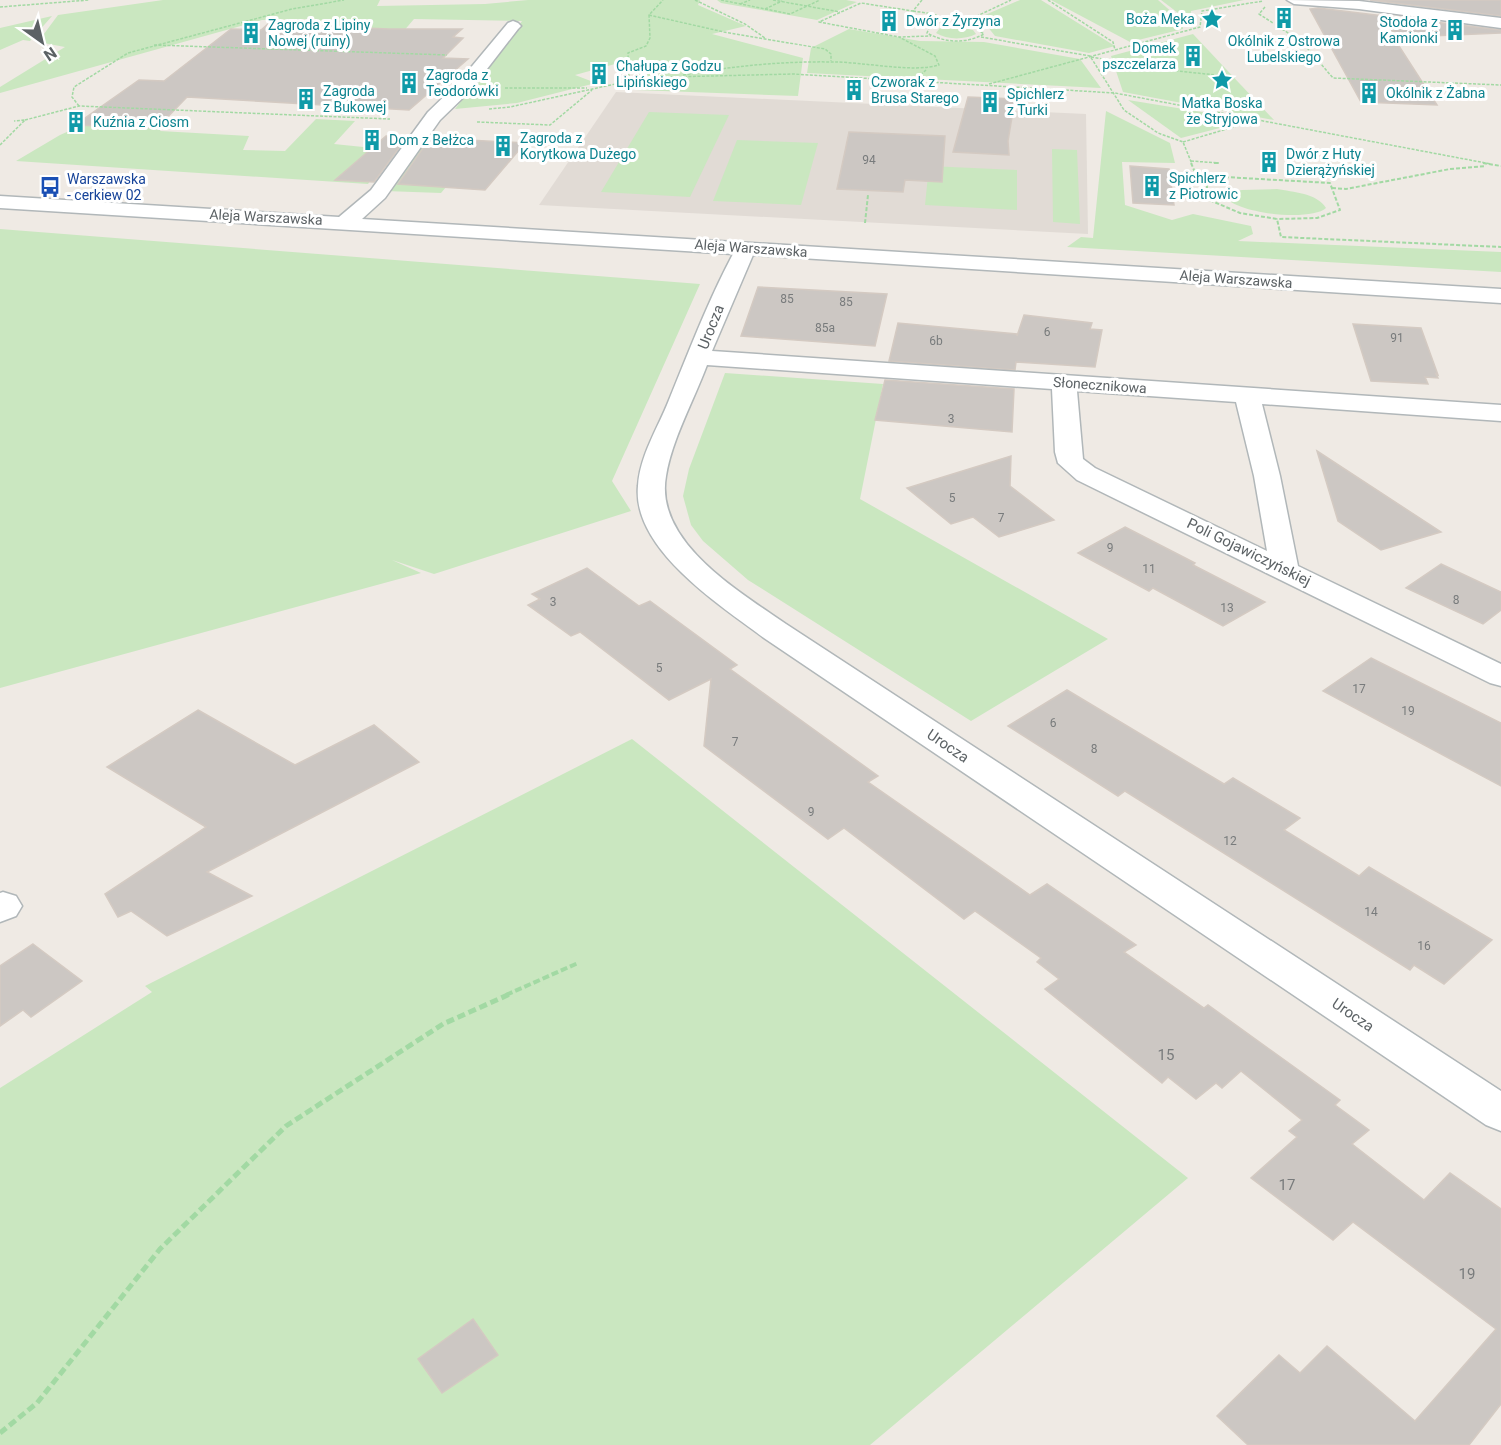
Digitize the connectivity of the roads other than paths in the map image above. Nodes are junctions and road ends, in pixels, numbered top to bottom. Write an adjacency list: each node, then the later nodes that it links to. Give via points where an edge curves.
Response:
1 (1294, 0): 2 (street)
2 (1501, 23)
3 (513, 26): 5 (street, via 464,87 433,118 378,194)
4 (0, 202): 5 (street, Aleja Warszawska)
5 (346, 222): 6 (street, Aleja Warszawska)
6 (747, 247): 7 (street, Aleja Warszawska); 8 (street, Urocza)
7 (1501, 296)
8 (699, 357): 9 (street, Słonecznikowa); 14 (street, Urocza, via 657,462 651,487 663,531 682,555 775,631)
9 (1064, 383): 10 (street, Słonecznikowa); 12 (street, Poli Gojawiczyńskiej, via 1071,463 1086,474)
10 (1247, 395): 11 (street, Słonecznikowa); 12 (street)
11 (1501, 413)
12 (1284, 568): 13 (street, Poli Gojawiczyńskiej)
13 (1501, 676)
14 (1501, 1113)

